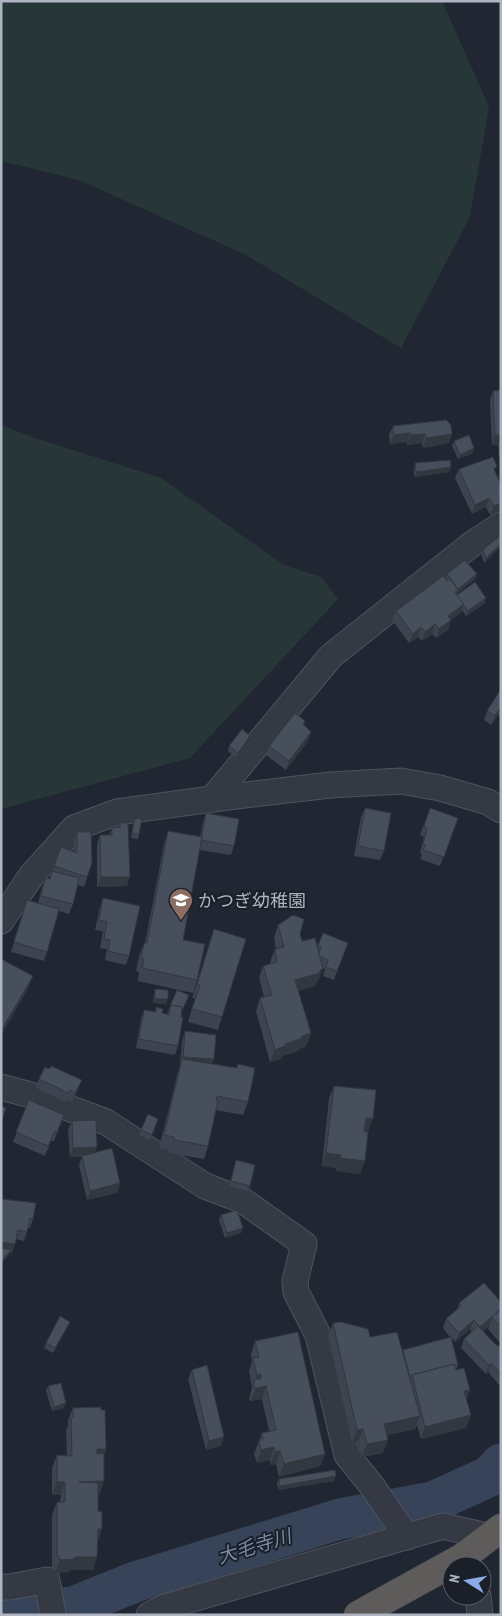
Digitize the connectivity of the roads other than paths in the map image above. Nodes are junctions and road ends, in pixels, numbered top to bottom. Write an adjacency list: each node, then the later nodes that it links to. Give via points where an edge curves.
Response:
1 (501, 524): 2 (street, via 331,656)
2 (212, 798): 3 (street, via 401,781 440,788 488,802); 4 (street, via 116,812 74,828 31,876)
3 (501, 810)
4 (1, 922)
5 (1, 1087): 7 (street, via 42,1098 106,1122 205,1186 242,1200 304,1244 295,1281 296,1292 318,1334 347,1454)
6 (496, 1532): 7 (street, via 443,1526); 8 (highway)
7 (404, 1533): 12 (street, via 165,1607)
8 (472, 1556)
9 (442, 1574): 13 (highway)
10 (1, 1587): 11 (street, via 47,1580)
11 (53, 1615)
12 (149, 1615)
13 (358, 1615)

